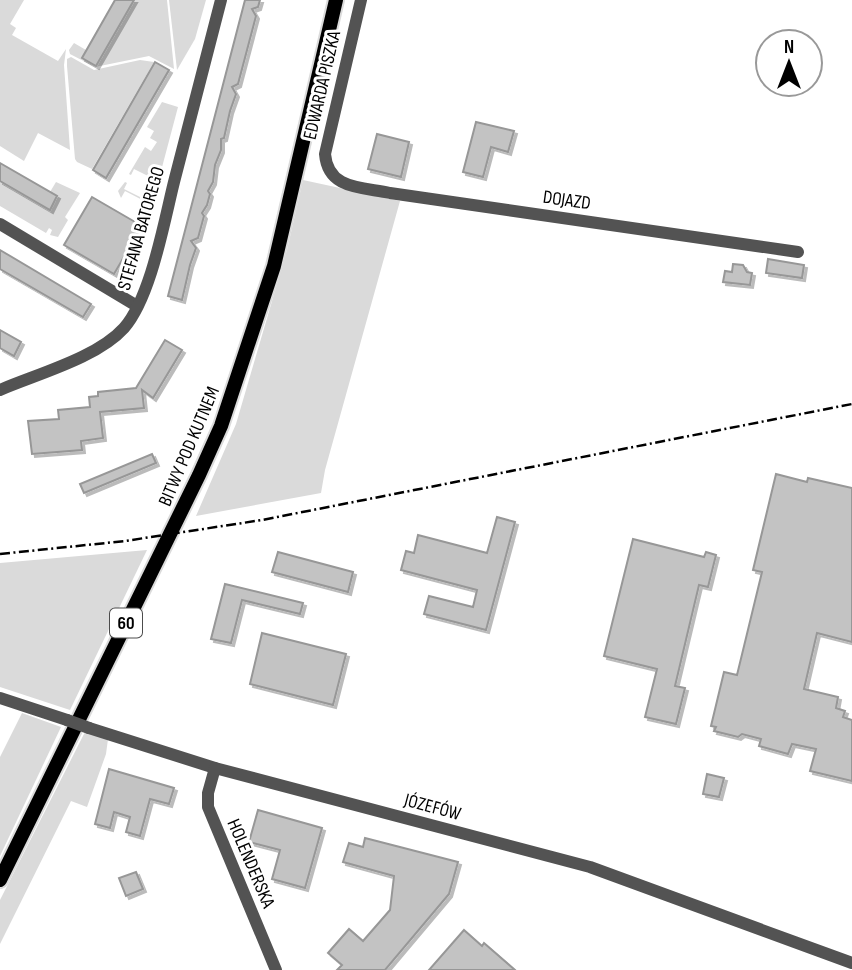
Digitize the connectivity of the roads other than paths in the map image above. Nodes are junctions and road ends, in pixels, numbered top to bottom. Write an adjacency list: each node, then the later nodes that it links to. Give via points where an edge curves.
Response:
1 (221, 0): 7 (street, STEFANA BATOREGO, via 149,278)
2 (336, 0): 11 (main road, BITWY POD KUTNEM / 60, via 274,266 221,426)
3 (361, 0): 4 (street, EDWARDA PISZKA, via 325,154 326,168)
4 (333, 177): 6 (street, DOJAZD, via 390,193)
5 (0, 224): 7 (street)
6 (798, 252)
7 (137, 306): 8 (street, STEFANA BATOREGO, via 124,327 103,345)
8 (0, 390)
9 (0, 698): 10 (street, JÓZEFÓW, bridge)
10 (215, 768): 12 (street, JÓZEFÓW, via 590,867); 13 (street, HOLENDERSKA, via 208,807)
11 (0, 880)
12 (852, 963)
13 (276, 970)

